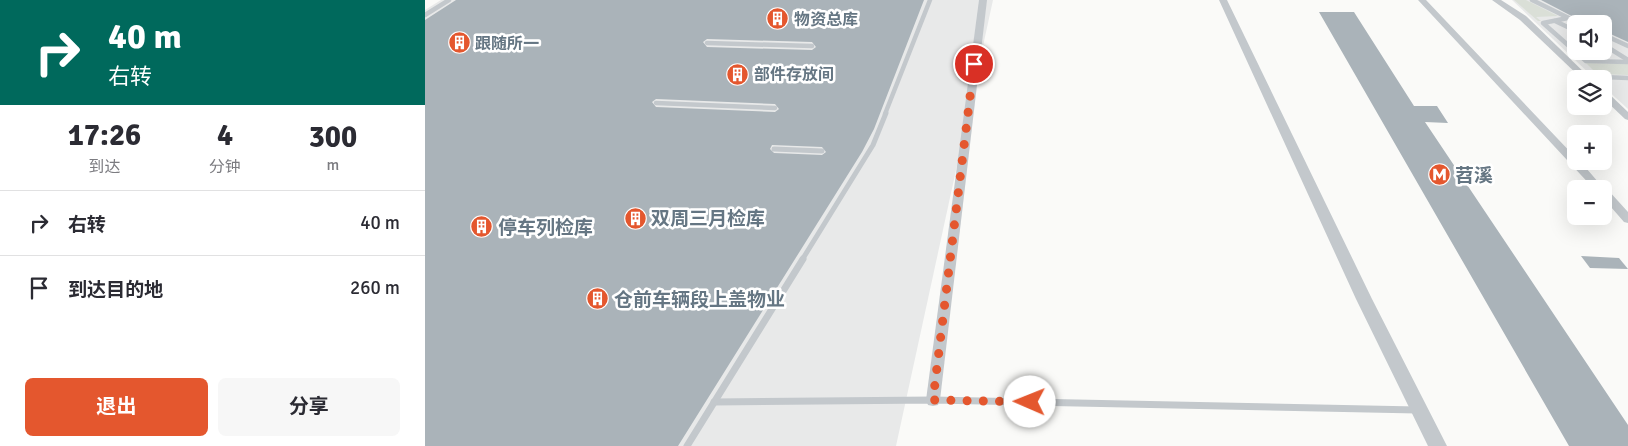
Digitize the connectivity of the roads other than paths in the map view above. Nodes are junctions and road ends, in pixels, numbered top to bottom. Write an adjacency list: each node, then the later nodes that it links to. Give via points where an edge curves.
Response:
1 (449, 0): 8 (lane)
2 (930, 0): 34 (lane, via 873,145)
3 (983, 0): 33 (street)
4 (1223, 0): 35 (street)
5 (1422, 0): 30 (street)
6 (1497, 0): 19 (street, via 1523,18)
7 (1531, 0): 9 (lane)
8 (425, 16)
9 (1567, 17)
10 (1567, 18): 11 (lane)
11 (1555, 21): 12 (lane); 18 (lane, via 1543,24 1586,61)
12 (1567, 27)
13 (1612, 39): 16 (lane)
14 (707, 43): 15 (lane)
15 (813, 46)
16 (1628, 46)
17 (1612, 50): 18 (lane)
18 (1628, 61)
19 (1578, 70)
20 (1612, 77): 21 (lane)
21 (1620, 77): 22 (lane); 23 (lane)
22 (1628, 78)
23 (1628, 84)
24 (1612, 102): 27 (street)
25 (656, 103): 26 (lane)
26 (775, 108)
27 (1628, 117)
28 (774, 149): 29 (lane)
29 (822, 151)
30 (1592, 180)
31 (1612, 202): 32 (street)
32 (1628, 219)
33 (933, 400): 34 (lane); 35 (lane)
34 (714, 402): 36 (lane)
35 (1418, 410): 37 (street)
36 (687, 446)
37 (1438, 446)

